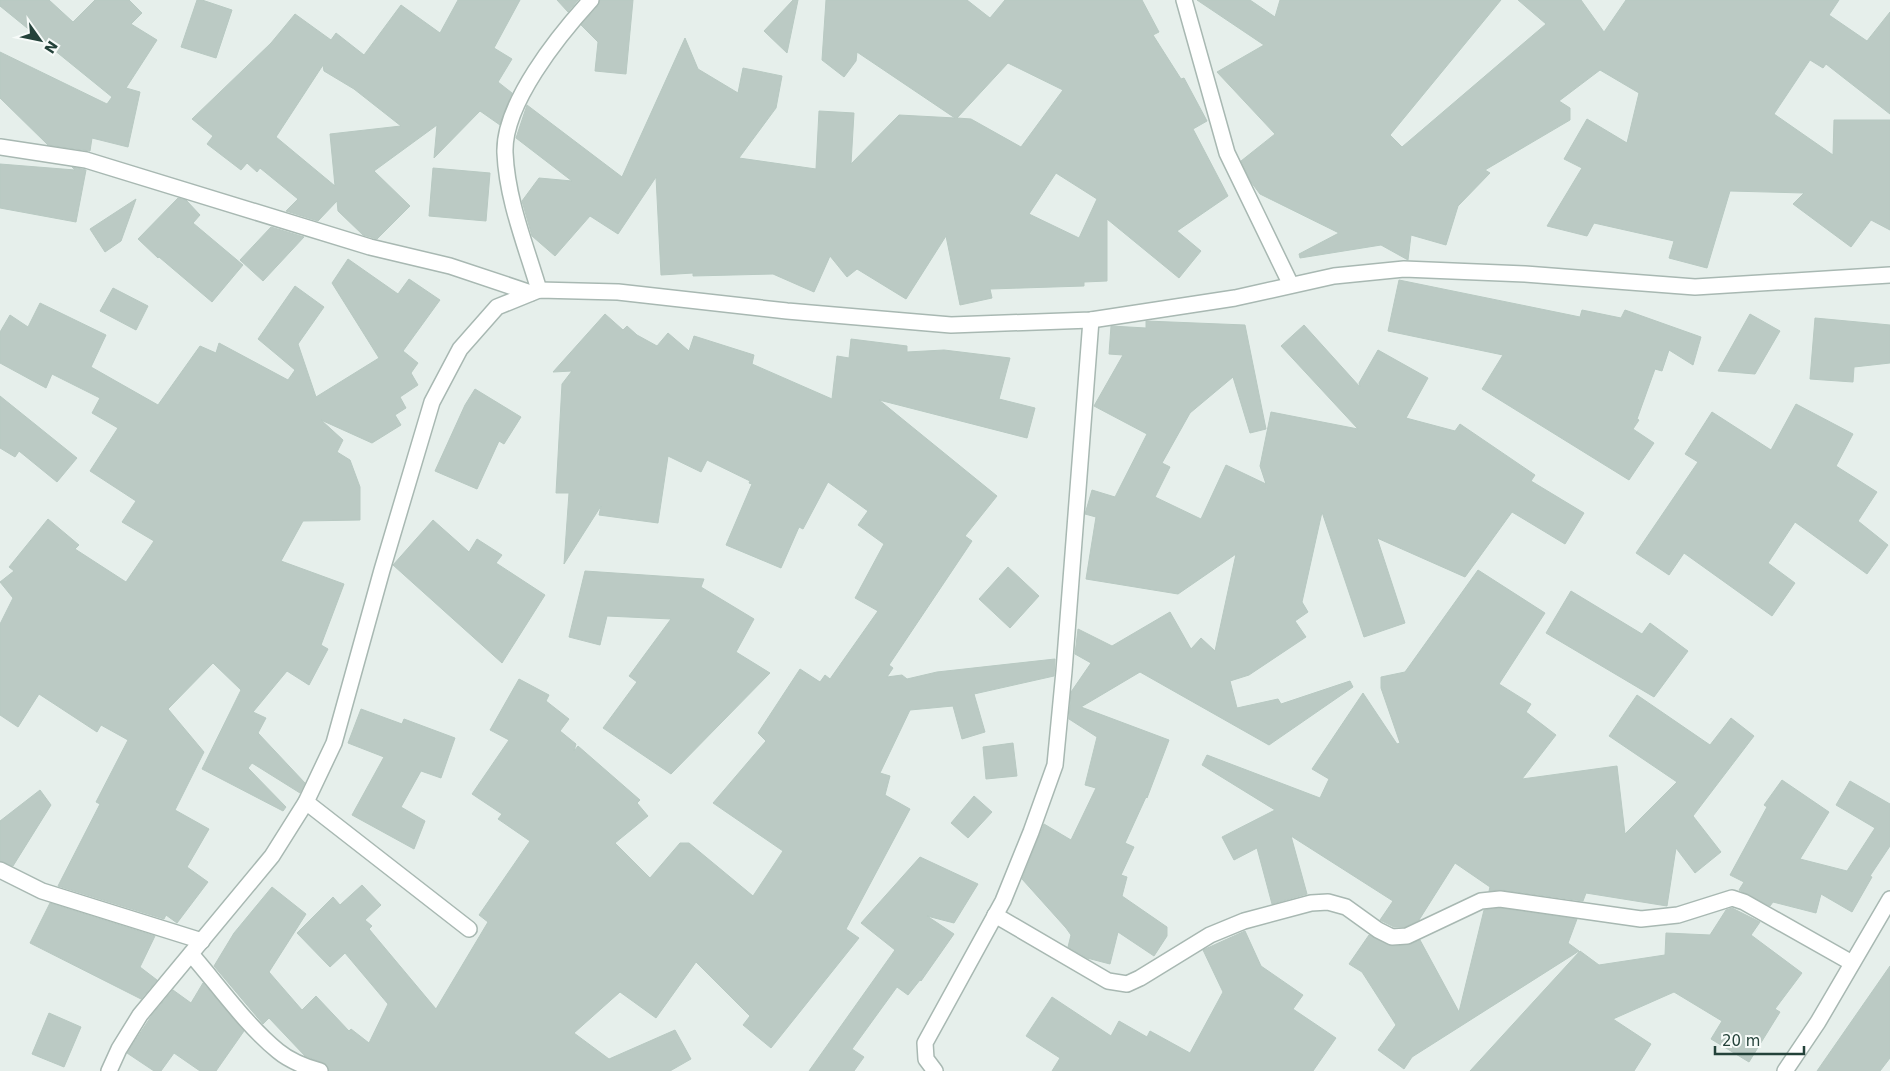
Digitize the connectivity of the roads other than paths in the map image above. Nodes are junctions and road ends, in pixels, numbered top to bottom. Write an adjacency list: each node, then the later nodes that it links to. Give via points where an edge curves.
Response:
1 (591, 0): 6 (street, via 564,30 525,89 510,119 505,152 509,189)
2 (1184, 0): 5 (street, via 1227,153)
3 (0, 147): 6 (street, via 86,160 370,247 450,266)
4 (1890, 275): 5 (street, via 1695,288 1525,274 1404,269 1334,276)
5 (1291, 285): 7 (street, via 1235,298)
6 (535, 292): 7 (street, via 618,292 787,312 951,325); 8 (street, via 498,307 460,349 432,402 334,743)
7 (1091, 320): 11 (street, via 1054,765 1031,832)
8 (306, 802): 12 (street); 13 (street, via 272,856)
9 (0, 870): 13 (street, via 42,891)
10 (1890, 900): 15 (street)
11 (995, 915): 15 (street, via 1108,981 1127,984 1210,935 1244,920 1311,903 1328,902 1346,907 1392,937 1406,936 1481,901 1500,899 1641,919 1678,915 1732,898); 18 (street, via 925,1043 926,1058)
12 (469, 930)
13 (202, 940): 14 (street)
14 (191, 954): 16 (street, via 140,1015); 17 (street, via 279,1052)
15 (1852, 963): 19 (street)
16 (109, 1071)
17 (320, 1071)
18 (935, 1071)
19 (1785, 1071)

